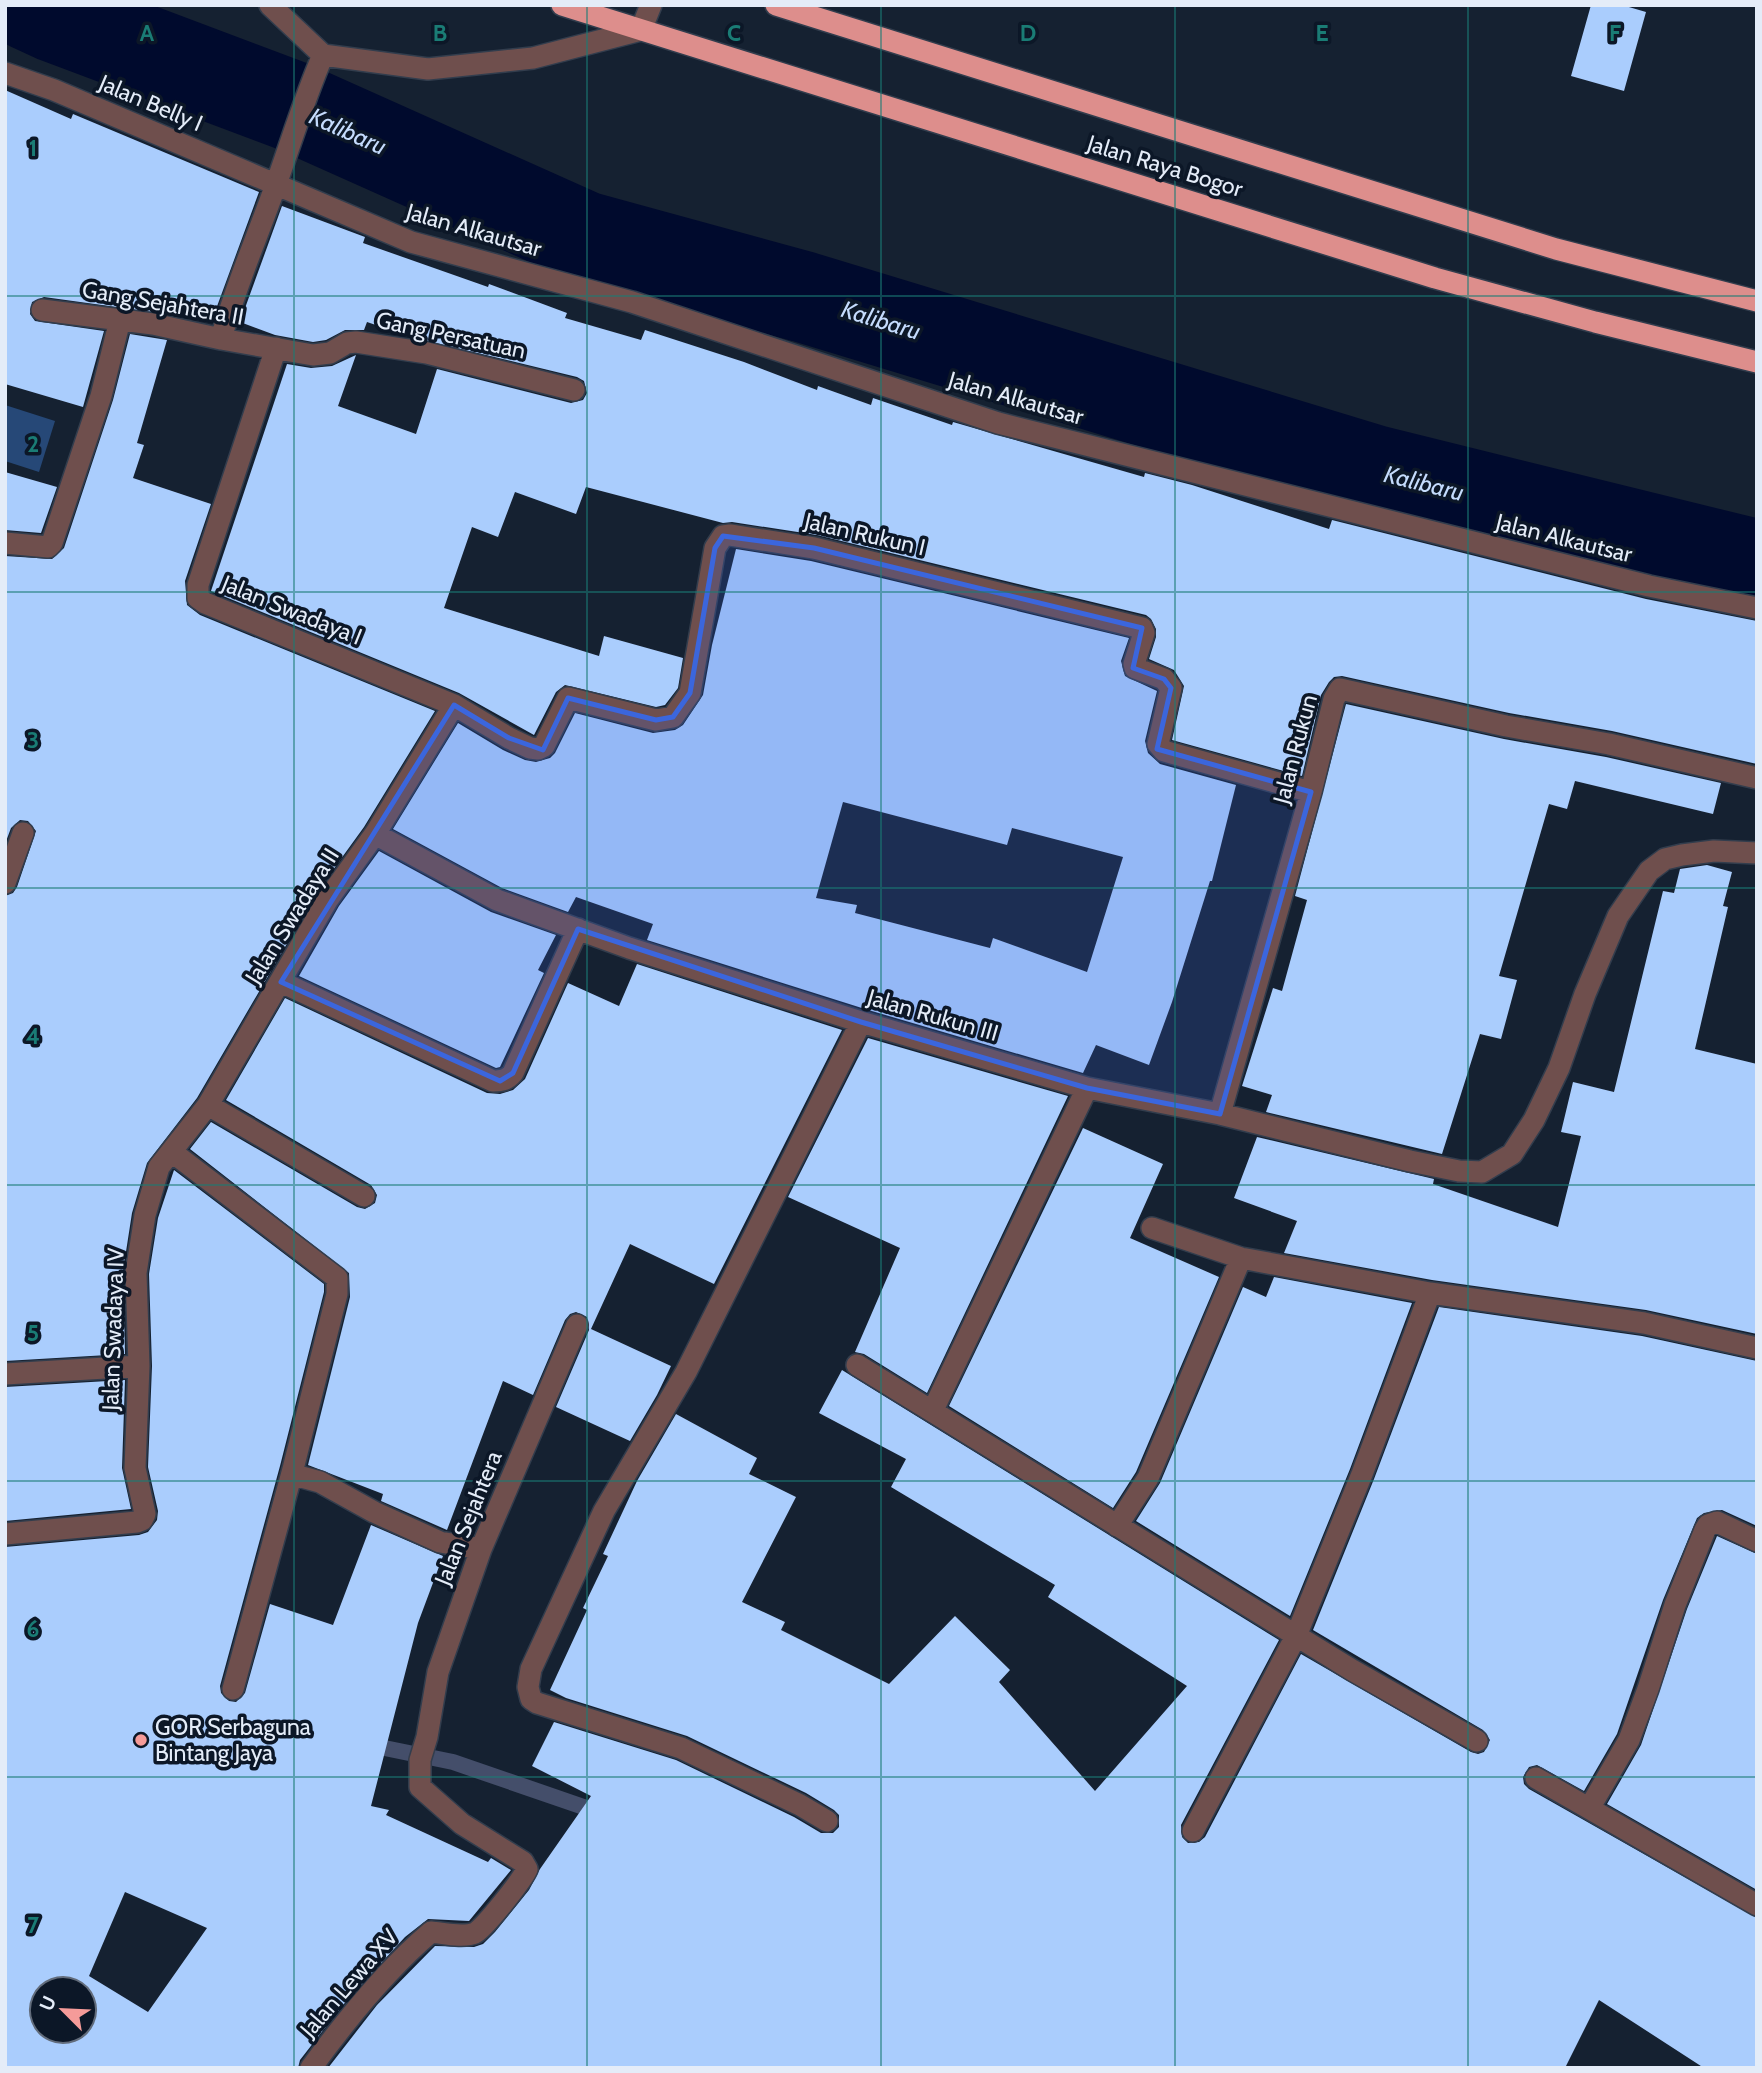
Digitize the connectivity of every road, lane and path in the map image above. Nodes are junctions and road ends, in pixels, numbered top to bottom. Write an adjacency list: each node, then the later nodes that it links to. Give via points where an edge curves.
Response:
1 (270, 5): 6 (street)
2 (562, 5): 5 (highway, Jalan Raya Bogor)
3 (651, 5): 5 (street)
4 (776, 5): 9 (highway, Jalan Raya Bogor, via 1556,249)
5 (641, 30): 6 (street, via 533,58 428,69); 14 (highway, Jalan Raya Bogor, via 1435,278)
6 (323, 55): 8 (street)
7 (5, 73): 8 (street, Jalan Belly I)
8 (276, 185): 12 (street); 17 (street, Jalan Alkautsar, via 411,242 632,302 998,423 1623,579)
9 (1757, 301)
10 (42, 310): 11 (street, Gang Sejahtera II)
11 (120, 320): 12 (street, Gang Sejahtera II); 16 (street, via 52,542 48,547)
12 (221, 339): 13 (street, Gang Sejahtera II)
13 (276, 348): 15 (street, Gang Persatuan, via 313,355 356,342 427,353); 18 (street, Jalan Swadaya I, via 198,585 198,598)
14 (1757, 362)
15 (574, 390)
16 (5, 543)
17 (1757, 608)
18 (454, 705): 20 (street, Jalan Rukun I, via 537,749 544,746 568,698 656,720 673,717 690,693 715,548 723,536 730,535 814,548 1142,628 1135,668 1164,679 1171,688 1158,744 1164,751); 22 (street, Jalan Swadaya II)
19 (1757, 778): 20 (street, Jalan Rukun, via 1340,688)
20 (1311, 792): 30 (street, Jalan Rukun)
21 (23, 833): 24 (street)
22 (375, 834): 25 (street, Jalan Rukun III, via 497,900); 26 (street, Jalan Swadaya II, via 328,899)
23 (1757, 853): 30 (street, Jalan Rukun III, via 1714,850 1682,855 1665,859 1649,871 1618,915 1534,1120 1512,1154 1497,1165 1482,1172 1459,1171)
24 (5, 883)
25 (578, 929): 26 (street, via 507,1080 493,1081); 27 (street, Jalan Rukun III)
26 (281, 982): 29 (street, Jalan Swadaya II)
27 (860, 1022): 28 (street, Jalan Rukun III); 53 (street, via 686,1372 604,1511 531,1669 528,1687 537,1703 681,1748)
28 (1087, 1088): 30 (street, Jalan Rukun III); 41 (street)
29 (208, 1105): 31 (street, Jalan Swadaya II); 32 (street)
30 (1220, 1114)
31 (172, 1152): 39 (street, Jalan Swadaya IV, via 159,1167 145,1215 136,1273); 42 (street, via 337,1279)
32 (364, 1196)
33 (1152, 1228): 34 (street)
34 (1241, 1258): 35 (street); 43 (street, via 1148,1478)
35 (1430, 1293): 37 (street, via 1644,1323); 47 (street)
36 (577, 1325): 46 (street, Jalan Sejahtera)
37 (1757, 1348)
38 (857, 1365): 41 (street)
39 (139, 1366): 40 (street); 44 (street, Jalan Swadaya IV, via 135,1468 145,1514 142,1520)
40 (5, 1374)
41 (933, 1410): 43 (street)
42 (293, 1469): 46 (street, via 298,1476 320,1482 440,1542); 48 (street)
43 (1117, 1526): 47 (street)
44 (5, 1534)
45 (1757, 1541): 52 (street, via 1717,1522 1704,1530 1629,1740)
46 (481, 1549): 50 (street, Jalan Sejahtera, via 438,1672)
47 (1296, 1636): 49 (street); 54 (street)
48 (233, 1689)
49 (1477, 1741)
50 (420, 1760): 56 (street, Jalan Lewa XV, via 420,1787 462,1824 527,1869 477,1932 431,1932 416,1944)
51 (1536, 1778): 52 (street)
52 (1590, 1807): 55 (street)
53 (827, 1821)
54 (1193, 1831)
55 (1757, 1905)
56 (312, 2068)

